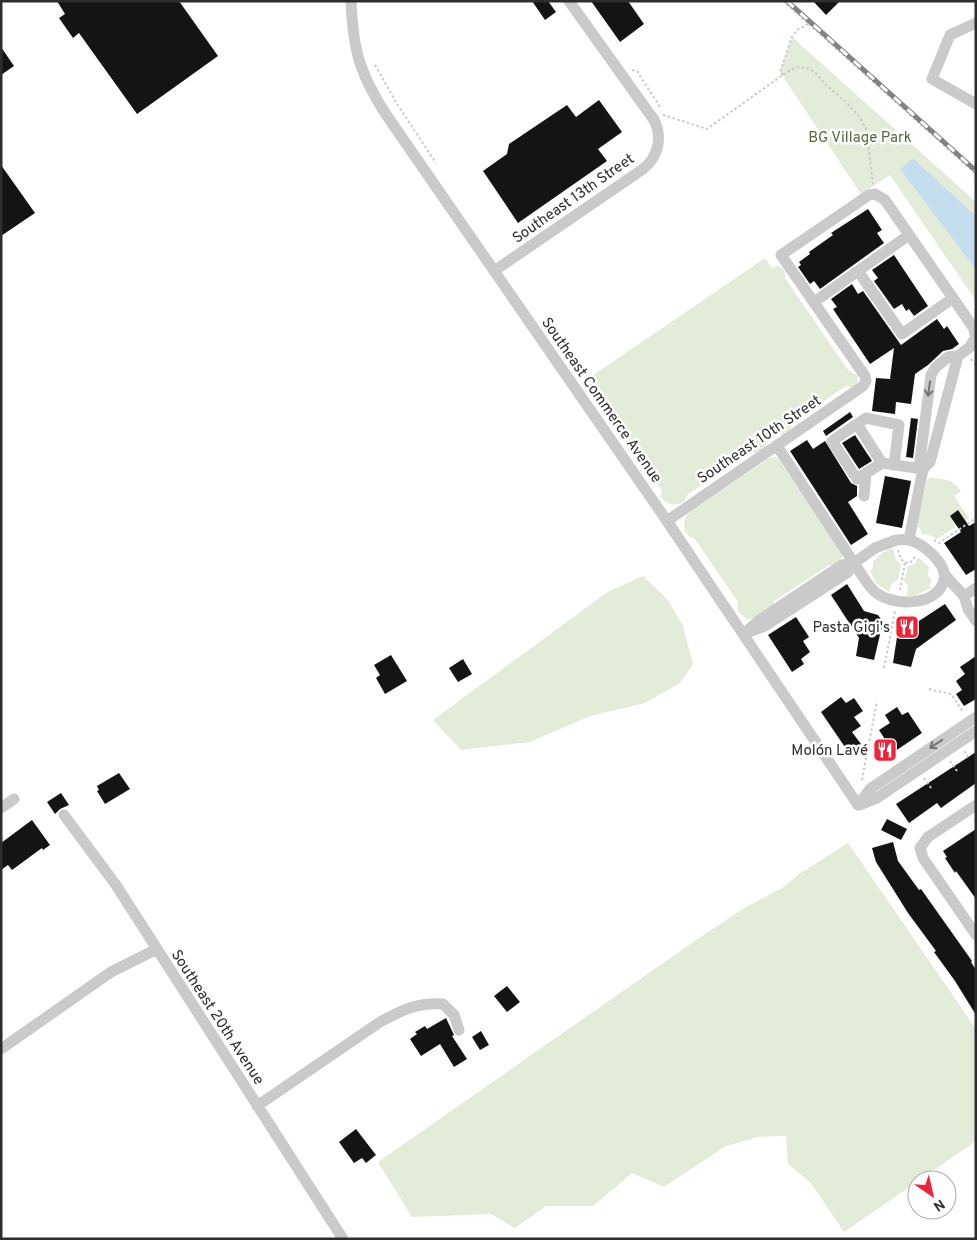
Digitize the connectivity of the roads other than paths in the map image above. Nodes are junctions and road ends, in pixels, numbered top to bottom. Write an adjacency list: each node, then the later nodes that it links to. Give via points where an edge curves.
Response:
1 (351, 1): 6 (street, Southeast Commerce Avenue, via 357,53 370,88)
2 (569, 1): 6 (street, Southeast 13th Street, via 659,117 659,142 655,155 643,169)
3 (976, 23): 4 (street, via 950,36 932,79)
4 (976, 104)
5 (909, 236): 7 (street); 8 (street); 9 (street, via 885,200 874,194 781,255)
6 (494, 271): 18 (street, Southeast Commerce Avenue)
7 (858, 271): 8 (street, via 902,334); 9 (street)
8 (953, 298): 10 (street, via 972,327)
9 (814, 302): 13 (street, Southeast 10th Street, via 866,381)
10 (975, 338): 11 (street, via 970,347)
11 (958, 356): 15 (street, via 930,462); 15 (street, one-way to 15, via 948,358 931,375 920,460)
12 (857, 424): 14 (street); 14 (street, via 866,418 899,425); 16 (street, via 832,441 858,479)
13 (777, 446): 18 (street, Southeast 10th Street); 20 (street)
14 (888, 464): 15 (street); 16 (street)
15 (923, 469): 19 (street)
16 (866, 474): 17 (street)
17 (864, 496)
18 (667, 520): 26 (street, Southeast Commerce Avenue)
19 (909, 540): 20 (street, via 882,545); 21 (street, via 930,552)
20 (854, 562): 21 (street, via 874,591 897,601 911,602 928,597 944,582); 26 (street, via 842,565 760,619)
21 (945, 574): 23 (street)
22 (976, 588): 23 (street)
23 (964, 596): 24 (street); 25 (street)
24 (976, 606)
25 (976, 621)
26 (743, 634): 30 (street, Southeast Commerce Avenue)
27 (976, 716): 30 (street, one-way to 30, via 870,789)
28 (976, 731): 30 (street, via 876,798)
29 (14, 799): 32 (street)
30 (858, 805)
31 (976, 805): 34 (street, via 928,837 920,848 922,858)
32 (1, 808)
33 (64, 815): 35 (street, Southeast 20th Avenue, via 116,885)
34 (976, 935)
35 (157, 950): 37 (street, via 112,972); 38 (street, Southeast 20th Avenue)
36 (459, 1030): 38 (street, via 454,1015 444,1004 426,1003 401,1010)
37 (1, 1049)
38 (257, 1106): 39 (street, Southeast 20th Avenue)
39 (343, 1239)

